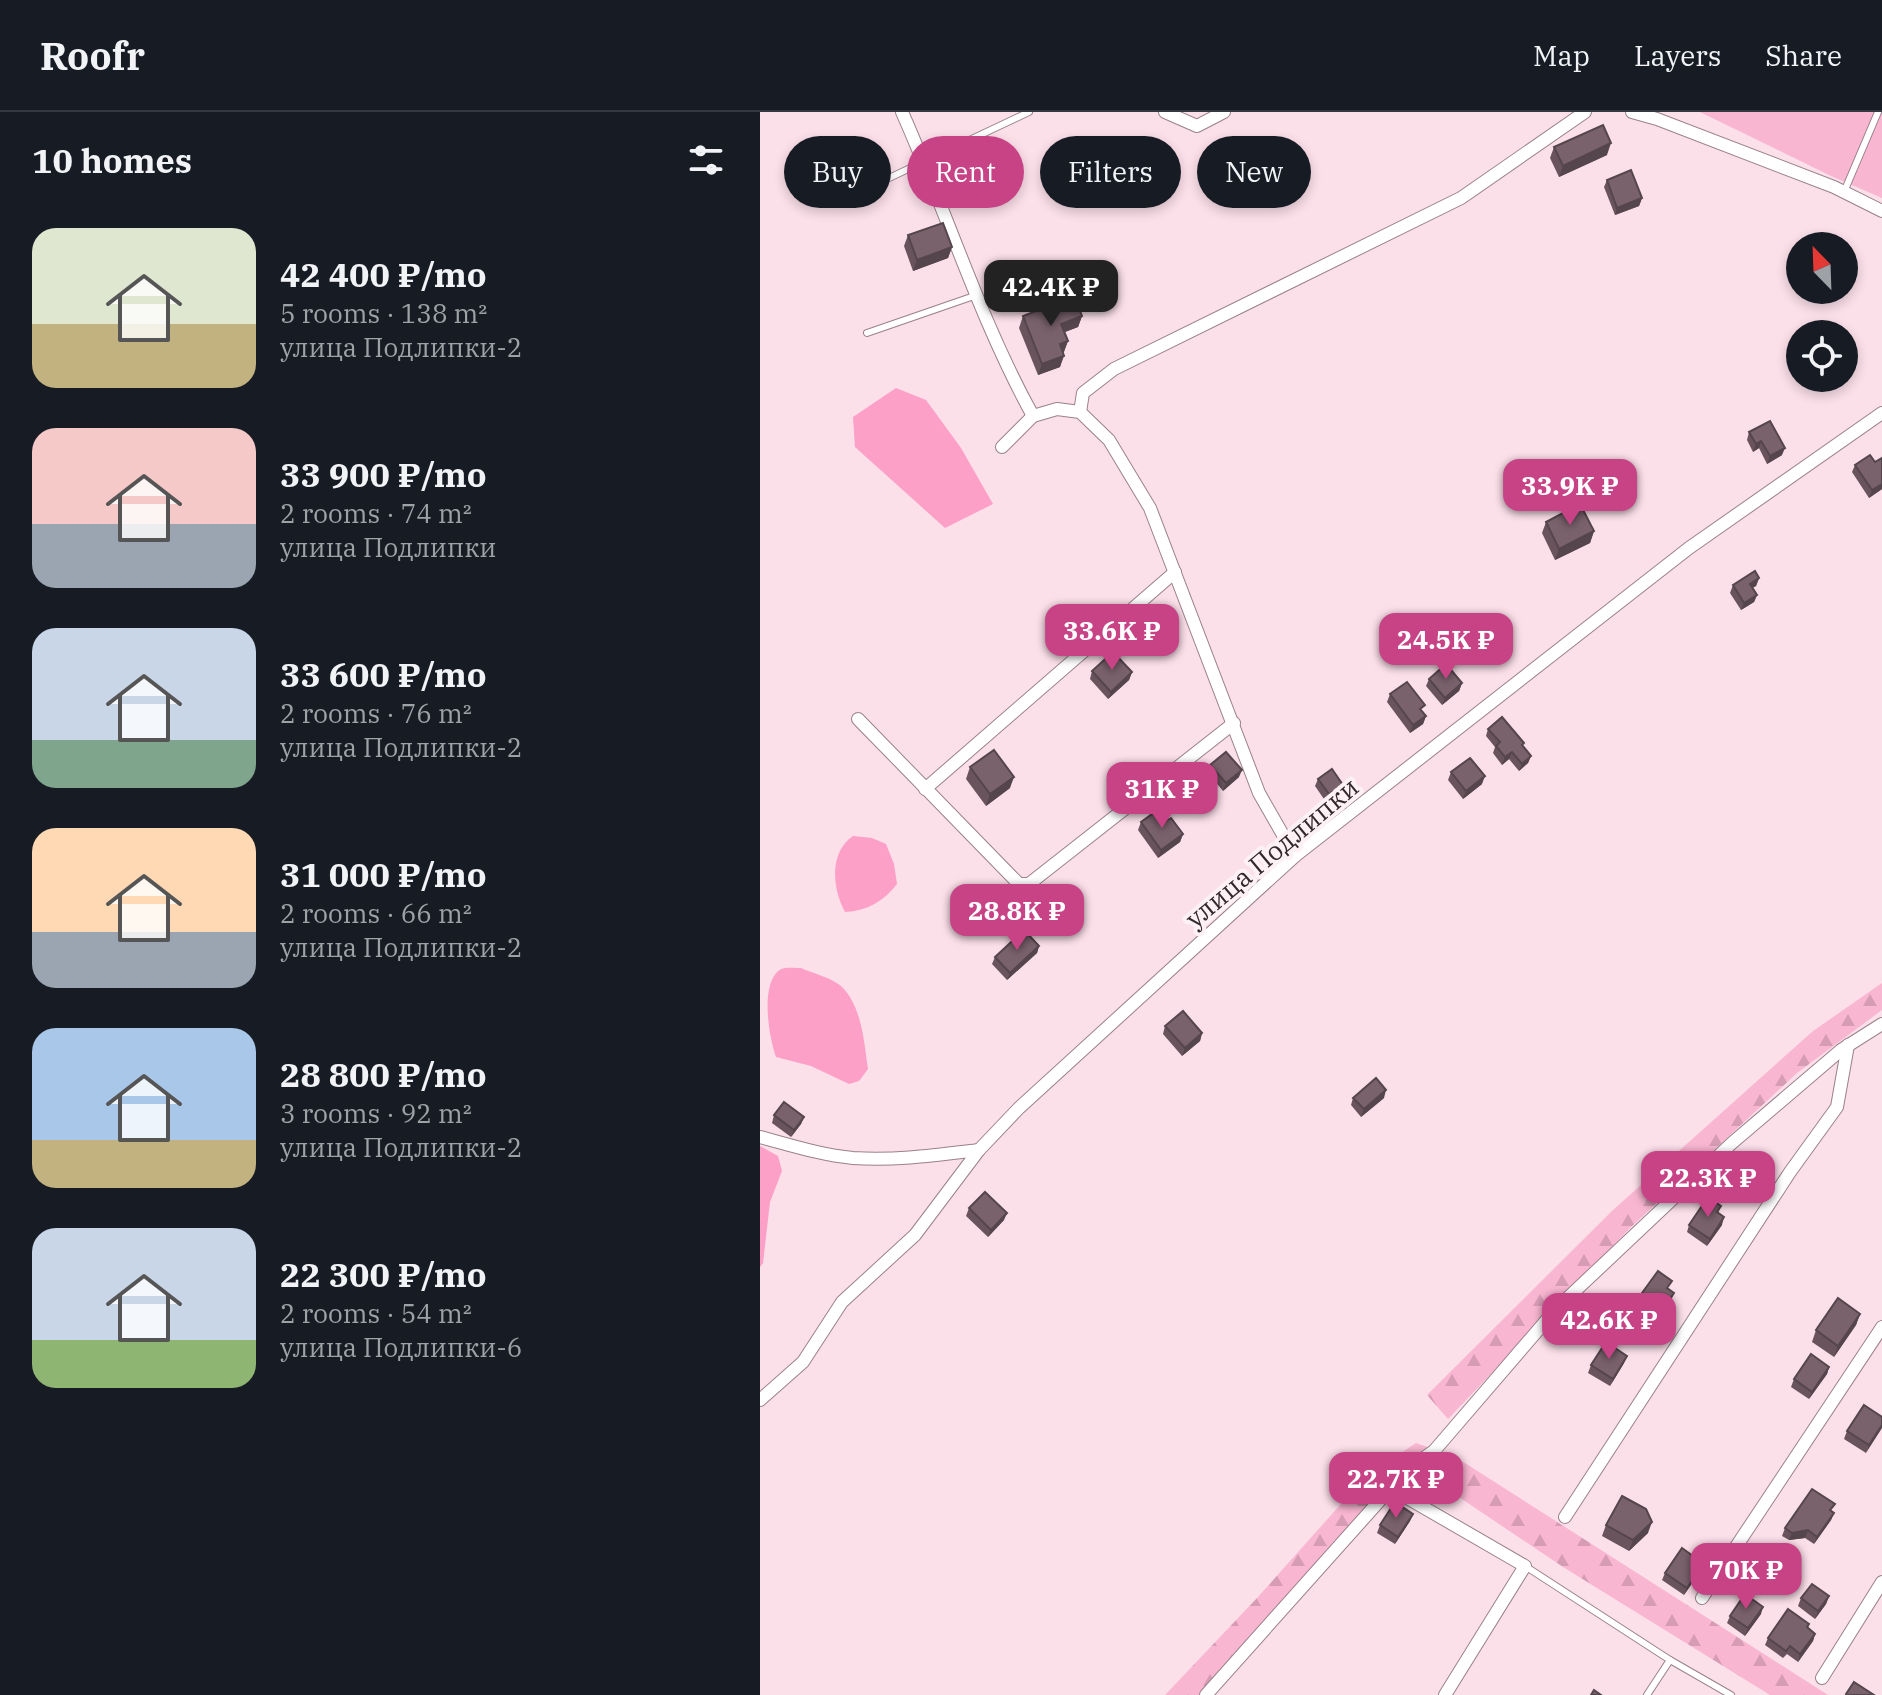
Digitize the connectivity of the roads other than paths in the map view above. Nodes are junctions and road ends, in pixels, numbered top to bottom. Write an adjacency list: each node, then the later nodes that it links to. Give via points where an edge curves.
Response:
1 (902, 112): 8 (street)
2 (1029, 112): 9 (lane)
3 (1165, 112): 4 (street, via 1197,126)
4 (1224, 112)
5 (1585, 112): 15 (street, via 1461,198 1114,369 1083,393)
6 (1632, 112): 10 (street)
7 (1878, 112): 10 (lane)
8 (913, 136)
9 (979, 136)
10 (1844, 192): 12 (street)
11 (942, 208): 13 (street)
12 (1882, 211)
13 (977, 295): 14 (lane); 17 (street)
14 (867, 333)
15 (1080, 412): 17 (street, via 1057,409); 19 (street, via 1109,440 1150,508)
16 (1882, 413): 23 (street, улица Подлипки, via 1689,548)
17 (1033, 416): 18 (street)
18 (1002, 447)
19 (1175, 572): 21 (street); 22 (street)
20 (858, 719): 22 (street)
21 (1234, 723): 22 (street, via 1029,884 1019,884); 23 (street, via 1259,793)
22 (925, 789)
23 (1295, 856): 27 (street, улица Подлипки)
24 (1882, 1024): 25 (street)
25 (1848, 1045): 30 (street, via 1732,1143 1557,1308 1434,1451); 31 (street, via 1837,1107)
26 (760, 1137): 27 (street, via 852,1158)
27 (979, 1150): 29 (street, улица Подлипки, via 915,1235 842,1302 803,1362)
28 (1882, 1327): 34 (street)
29 (760, 1400)
30 (1390, 1488): 32 (street); 37 (street)
31 (1565, 1517)
32 (1525, 1566): 35 (lane); 38 (street)
33 (1882, 1582): 36 (street)
34 (1702, 1598)
35 (1670, 1660): 39 (lane); 40 (lane)
36 (1822, 1678)
37 (1206, 1695)
38 (1445, 1695)
39 (1647, 1695)
40 (1731, 1695)

